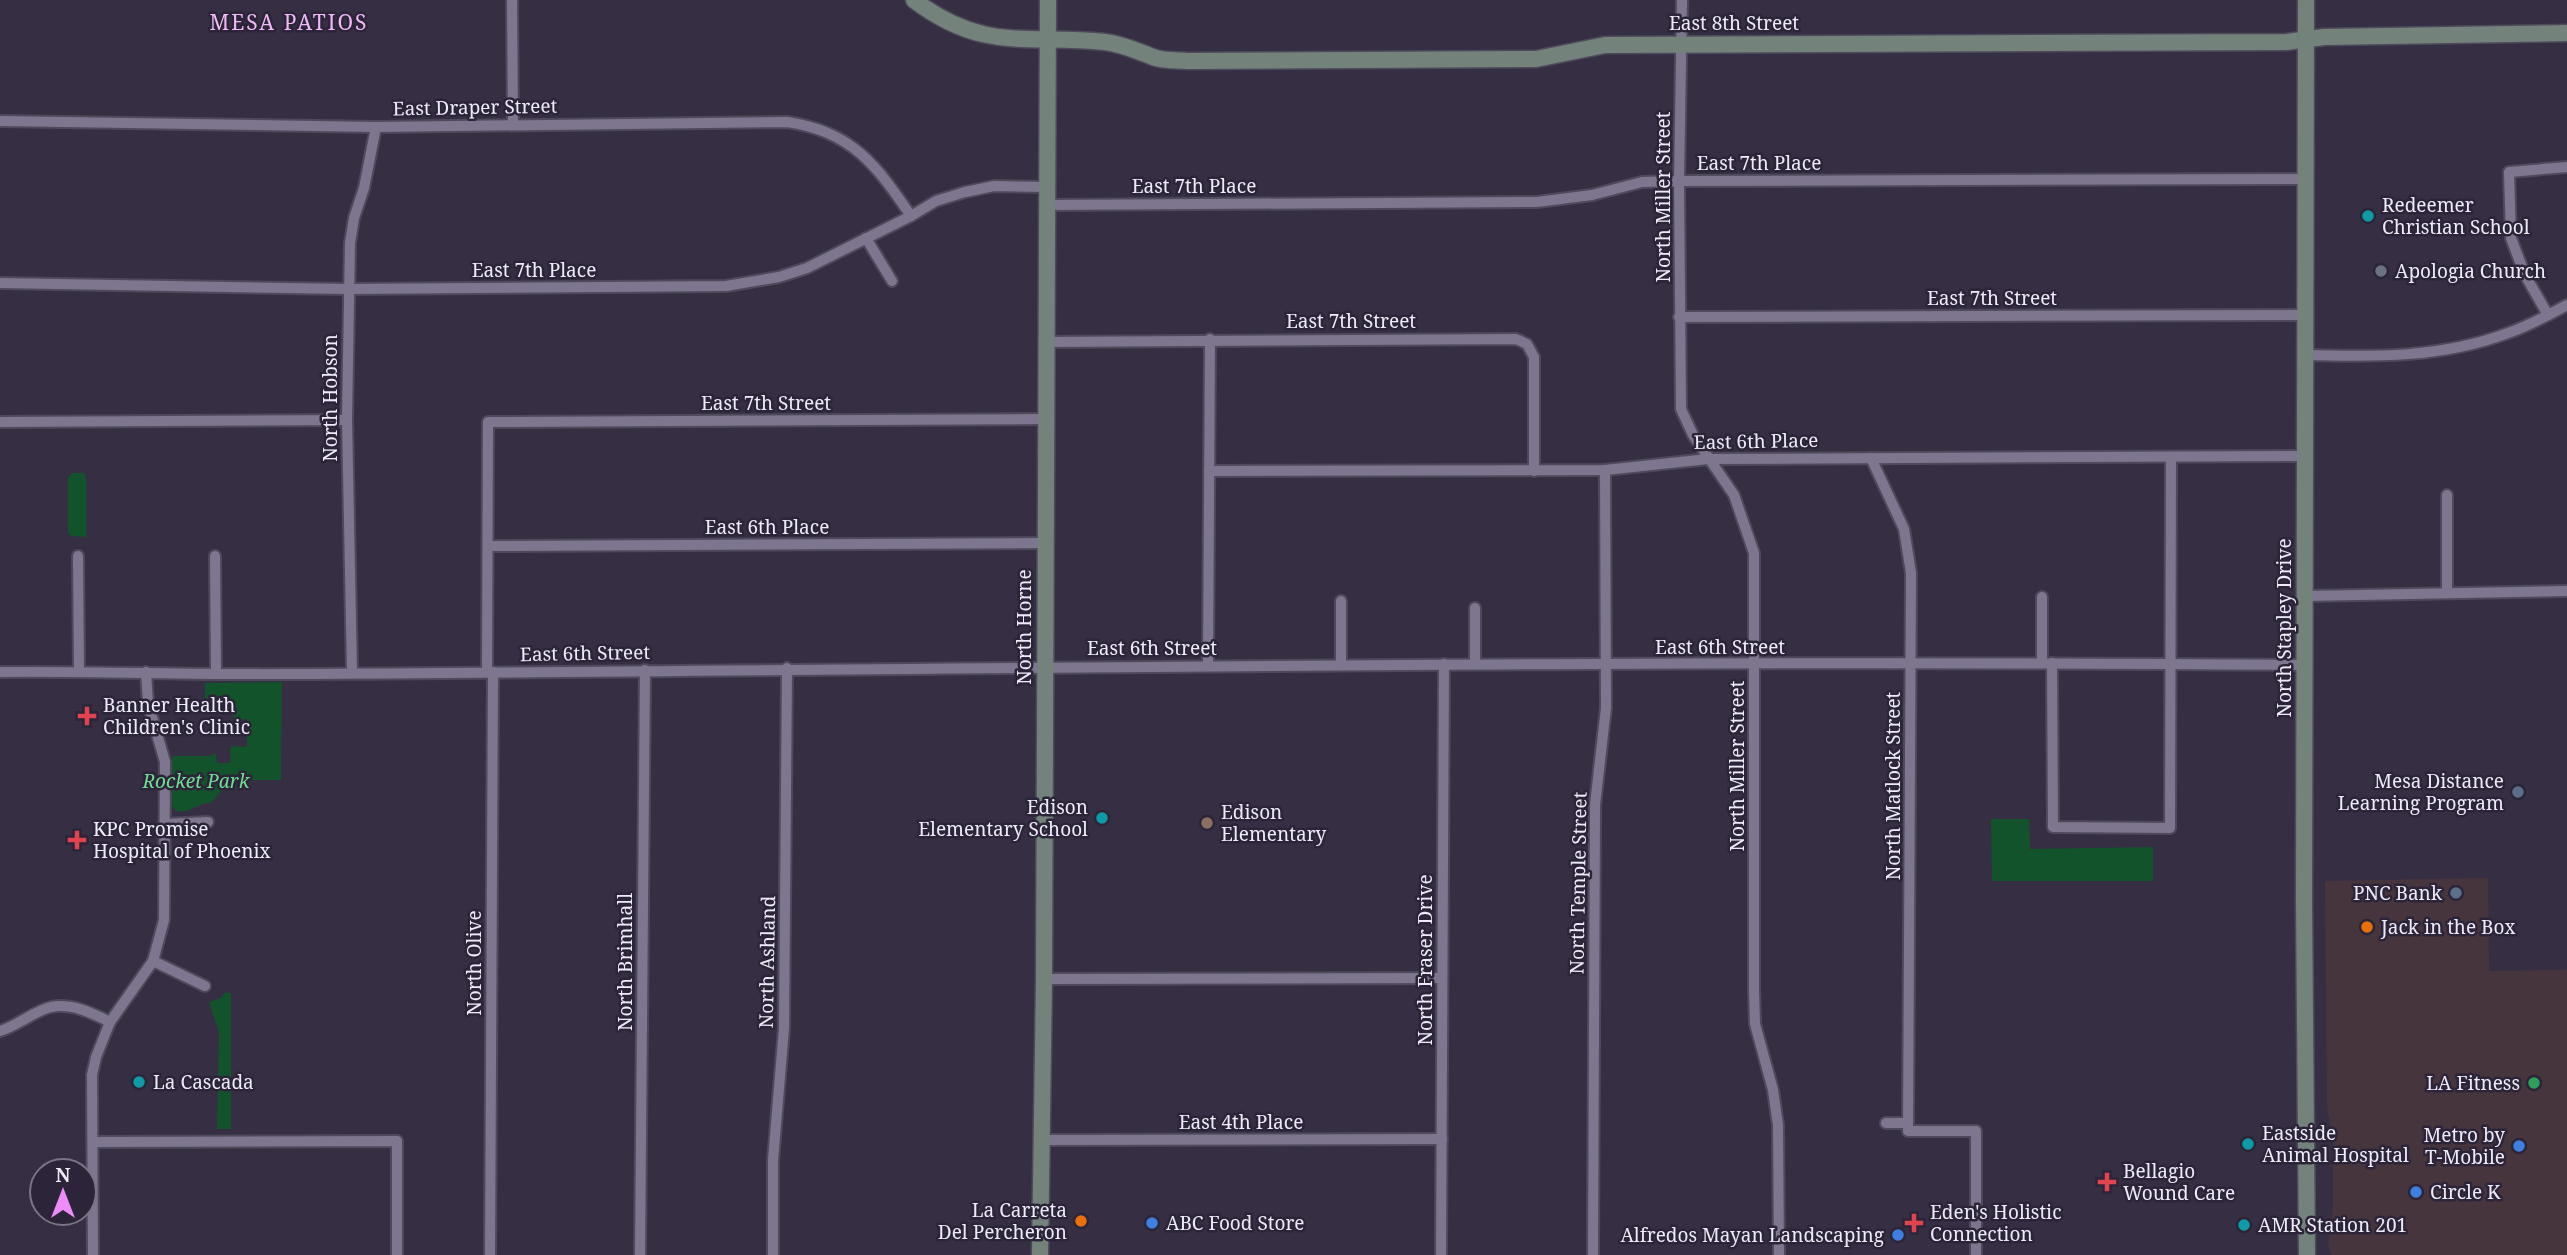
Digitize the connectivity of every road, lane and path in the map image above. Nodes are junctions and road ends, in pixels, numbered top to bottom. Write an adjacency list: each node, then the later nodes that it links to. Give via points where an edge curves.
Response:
1 (512, 0): 11 (street)
2 (914, 0): 7 (street, East 8th Street, via 967,30 1009,39)
3 (1048, 0): 7 (street, North Horne)
4 (1682, 0): 9 (street, North Miller Street)
5 (2306, 0): 8 (street, North Stapley Drive)
6 (2567, 33): 8 (street, East 8th Street)
7 (1048, 40): 9 (street, East 8th Street, via 1108,43 1159,59 1189,61 1536,59 1601,45); 16 (street, North Horne)
8 (2305, 40): 9 (street, East 8th Street); 14 (street, North Stapley Drive)
9 (1682, 44): 15 (street, North Miller Street)
10 (0, 121): 12 (street, East Draper Street)
11 (513, 123): 12 (street, East Draper Street); 18 (street, East Draper Street, via 766,120 810,125 868,158)
12 (376, 127): 22 (street, North Hobson, via 354,218)
13 (2567, 167): 25 (street, via 2509,172 2511,238)
14 (2304, 179): 15 (street, East 7th Place); 24 (street, North Stapley Drive)
15 (1679, 181): 17 (street, East 7th Place, via 1642,182 1537,202); 26 (street, North Miller Street)
16 (1047, 187): 17 (street, North Horne); 18 (street, East 7th Place, via 994,186 965,192 936,201)
17 (1047, 205): 28 (street, North Horne)
18 (911, 216): 19 (street, East 7th Place)
19 (866, 238): 20 (street); 22 (street, East 7th Place, via 807,268 726,286)
20 (892, 281)
21 (0, 282): 22 (street, East 7th Place)
22 (348, 289): 31 (street, North Hobson)
23 (2567, 305): 25 (street)
24 (2304, 315): 26 (street, East 7th Street); 29 (street, North Stapley Drive)
25 (2548, 315): 29 (street, via 2508,333 2435,352)
26 (1679, 317): 36 (street, North Miller Street, via 1681,409)
27 (1210, 340): 28 (street, East 7th Street); 39 (street); 40 (street, East 7th Street, via 1522,341 1534,358)
28 (1045, 342): 30 (street, North Horne)
29 (2304, 355): 34 (street, North Stapley Drive)
30 (1045, 419): 33 (street, East 7th Street); 42 (street, North Horne)
31 (347, 420): 32 (street); 70 (street, North Hobson)
32 (0, 422)
33 (488, 422): 43 (street, North Olive)
34 (2305, 456): 35 (street, East 6th Place); 48 (street, North Stapley Drive)
35 (2171, 457): 37 (street, East 6th Place); 53 (street)
36 (1708, 458): 37 (street, East 6th Place); 38 (street, East 6th Place); 56 (street, North Miller Street, via 1734,495 1754,553)
37 (1871, 458): 57 (street, North Matlock Street, via 1904,528 1909,551)
38 (1605, 470): 40 (street, East 6th Place); 60 (street, North Temple Street)
39 (1209, 471): 40 (street, East 6th Place); 58 (street)
40 (1534, 471)
41 (2446, 495): 47 (street)
42 (1045, 543): 43 (street, East 6th Place); 62 (street, North Horne)
43 (488, 546): 67 (street, North Olive)
44 (78, 556): 65 (street)
45 (215, 556): 69 (street)
46 (2567, 591): 47 (street)
47 (2447, 593): 48 (street)
48 (2305, 596): 61 (street, North Stapley Drive)
49 (2042, 597): 52 (street)
50 (1341, 601): 59 (street)
51 (1475, 608): 55 (street)
52 (2047, 663): 53 (street, East 6th Street); 53 (street, via 2053,827 2170,828); 57 (street, East 6th Street)
53 (2171, 663): 61 (street, East 6th Street)
54 (1444, 664): 55 (street, East 6th Street); 59 (street, East 6th Street); 74 (street, North Fraser Drive)
55 (1475, 664): 60 (street, East 6th Street)
56 (1755, 664): 57 (street, East 6th Street); 60 (street, East 6th Street); 92 (street, North Miller Street, via 1755,1024 1778,1125)
57 (1911, 664): 80 (street, North Matlock Street)
58 (1208, 665): 59 (street, East 6th Street); 62 (street, East 6th Street)
59 (1341, 665)
60 (1605, 665): 91 (street, North Temple Street, via 1606,708 1595,806)
61 (2305, 665): 94 (street, North Stapley Drive)
62 (1045, 666): 63 (street, East 6th Street); 75 (street, North Horne)
63 (787, 668): 64 (street, East 6th Street); 88 (street, North Ashland, via 785,1028 773,1160)
64 (645, 670): 67 (street, East 6th Street); 87 (street, North Brimhall)
65 (79, 671): 66 (street, East 6th Street); 68 (street, East 6th Street)
66 (0, 672)
67 (490, 672): 70 (street, East 6th Street); 86 (street, North Olive)
68 (146, 673): 69 (street, East 6th Street); 72 (street, via 148,703 164,762)
69 (216, 673): 70 (street, East 6th Street)
70 (352, 673)
71 (208, 822): 72 (street)
72 (165, 824): 73 (street, via 164,920)
73 (153, 961): 76 (street); 77 (street)
74 (1443, 978): 75 (street); 81 (street, North Fraser Drive)
75 (1044, 979): 82 (street, North Horne)
76 (205, 986)
77 (110, 1022): 78 (street, via 89,1011 49,1007); 83 (street, via 92,1075)
78 (0, 1031)
79 (1886, 1122): 80 (street)
80 (1908, 1122): 93 (street, via 1908,1131 1976,1131)
81 (1443, 1139): 82 (street, East 4th Place); 90 (street, North Fraser Drive)
82 (1040, 1140): 89 (street, North Horne)
83 (93, 1142): 84 (street); 85 (street, via 397,1141)
84 (93, 1255)
85 (397, 1255)
86 (490, 1255)
87 (640, 1255)
88 (773, 1255)
89 (1040, 1255)
90 (1441, 1255)
91 (1593, 1255)
92 (1779, 1255)
93 (1976, 1255)
94 (2307, 1255)

